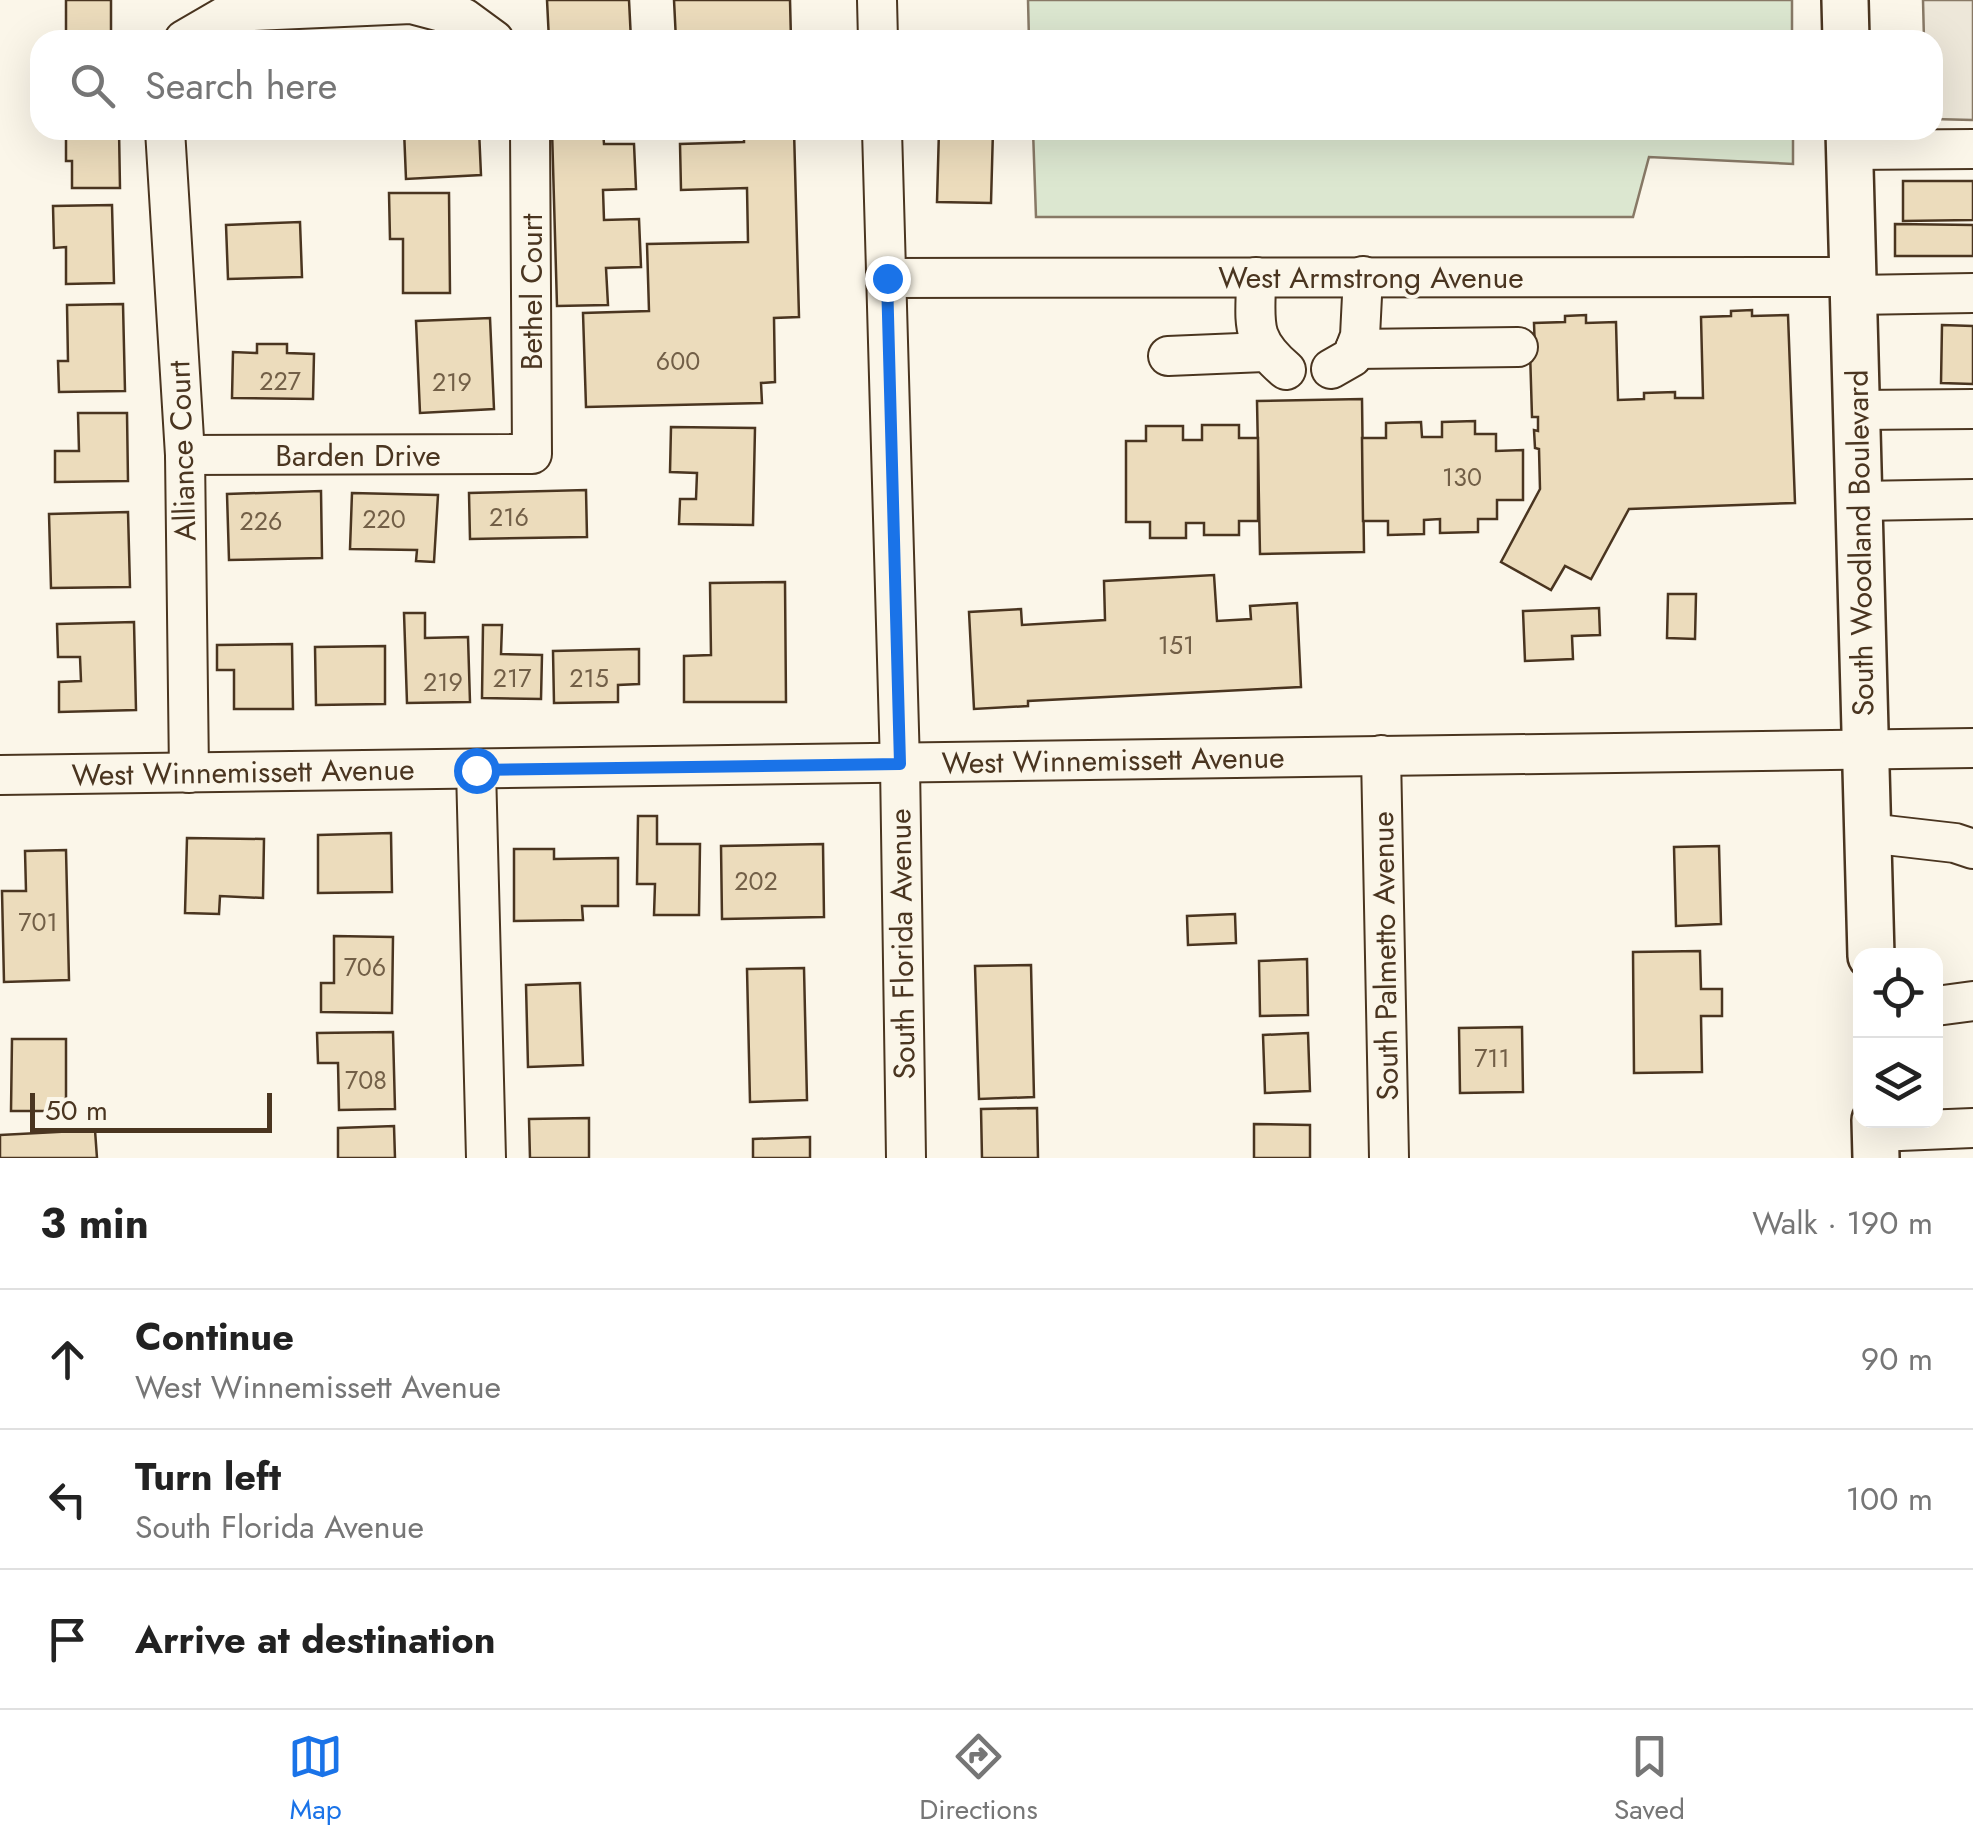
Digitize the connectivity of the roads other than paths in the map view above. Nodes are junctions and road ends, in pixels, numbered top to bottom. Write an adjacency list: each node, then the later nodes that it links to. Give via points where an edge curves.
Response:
1 (877, 0): 5 (street)
2 (1845, 0): 6 (main road)
3 (201, 30): 4 (street, via 232,12 411,4 464,18)
4 (480, 30)
5 (878, 30)
6 (1846, 30)
7 (167, 140): 22 (street, Alliance Court)
8 (530, 140): 21 (street, Bethel Court)
9 (882, 140): 14 (street, South Florida Avenue)
10 (1849, 140): 11 (street); 15 (main road, South Woodland Boulevard)
11 (1973, 149)
12 (1256, 276): 13 (street, West Armstrong Avenue); 14 (street, West Armstrong Avenue); 18 (street, via 1258,338 1275,361)
13 (1363, 276): 15 (street, West Armstrong Avenue); 17 (street, via 1364,307 1343,359)
14 (887, 278): 28 (street, South Florida Avenue)
15 (1854, 286): 16 (street, West Armstrong Avenue); 20 (main road, South Woodland Boulevard)
16 (1973, 293)
17 (1518, 346)
18 (1168, 356)
19 (1973, 409): 20 (street)
20 (1857, 410): 24 (main road, South Woodland Boulevard)
21 (532, 454): 22 (street, Barden Drive)
22 (185, 456): 30 (street, Alliance Court)
23 (1973, 499): 24 (street)
24 (1859, 501): 25 (main road, South Woodland Boulevard)
25 (1865, 748): 26 (street, West Winnemissett Avenue); 27 (street, West Winnemissett Avenue); 32 (main road, South Woodland Boulevard)
26 (1973, 748)
27 (1382, 755): 28 (street, West Winnemissett Avenue); 41 (street, South Palmetto Avenue)
28 (900, 764): 29 (street, West Winnemissett Avenue); 40 (street, South Florida Avenue)
29 (476, 770): 30 (street, West Winnemissett Avenue); 39 (street)
30 (190, 772): 31 (street, West Winnemissett Avenue)
31 (0, 775)
32 (1868, 834): 33 (street); 34 (main road, South Woodland Boulevard)
33 (1973, 849)
34 (1871, 948)
35 (1973, 1001): 36 (street)
36 (1943, 1005)
37 (1973, 1128): 38 (street)
38 (1876, 1137)
39 (486, 1158)
40 (906, 1158)
41 (1389, 1158)

